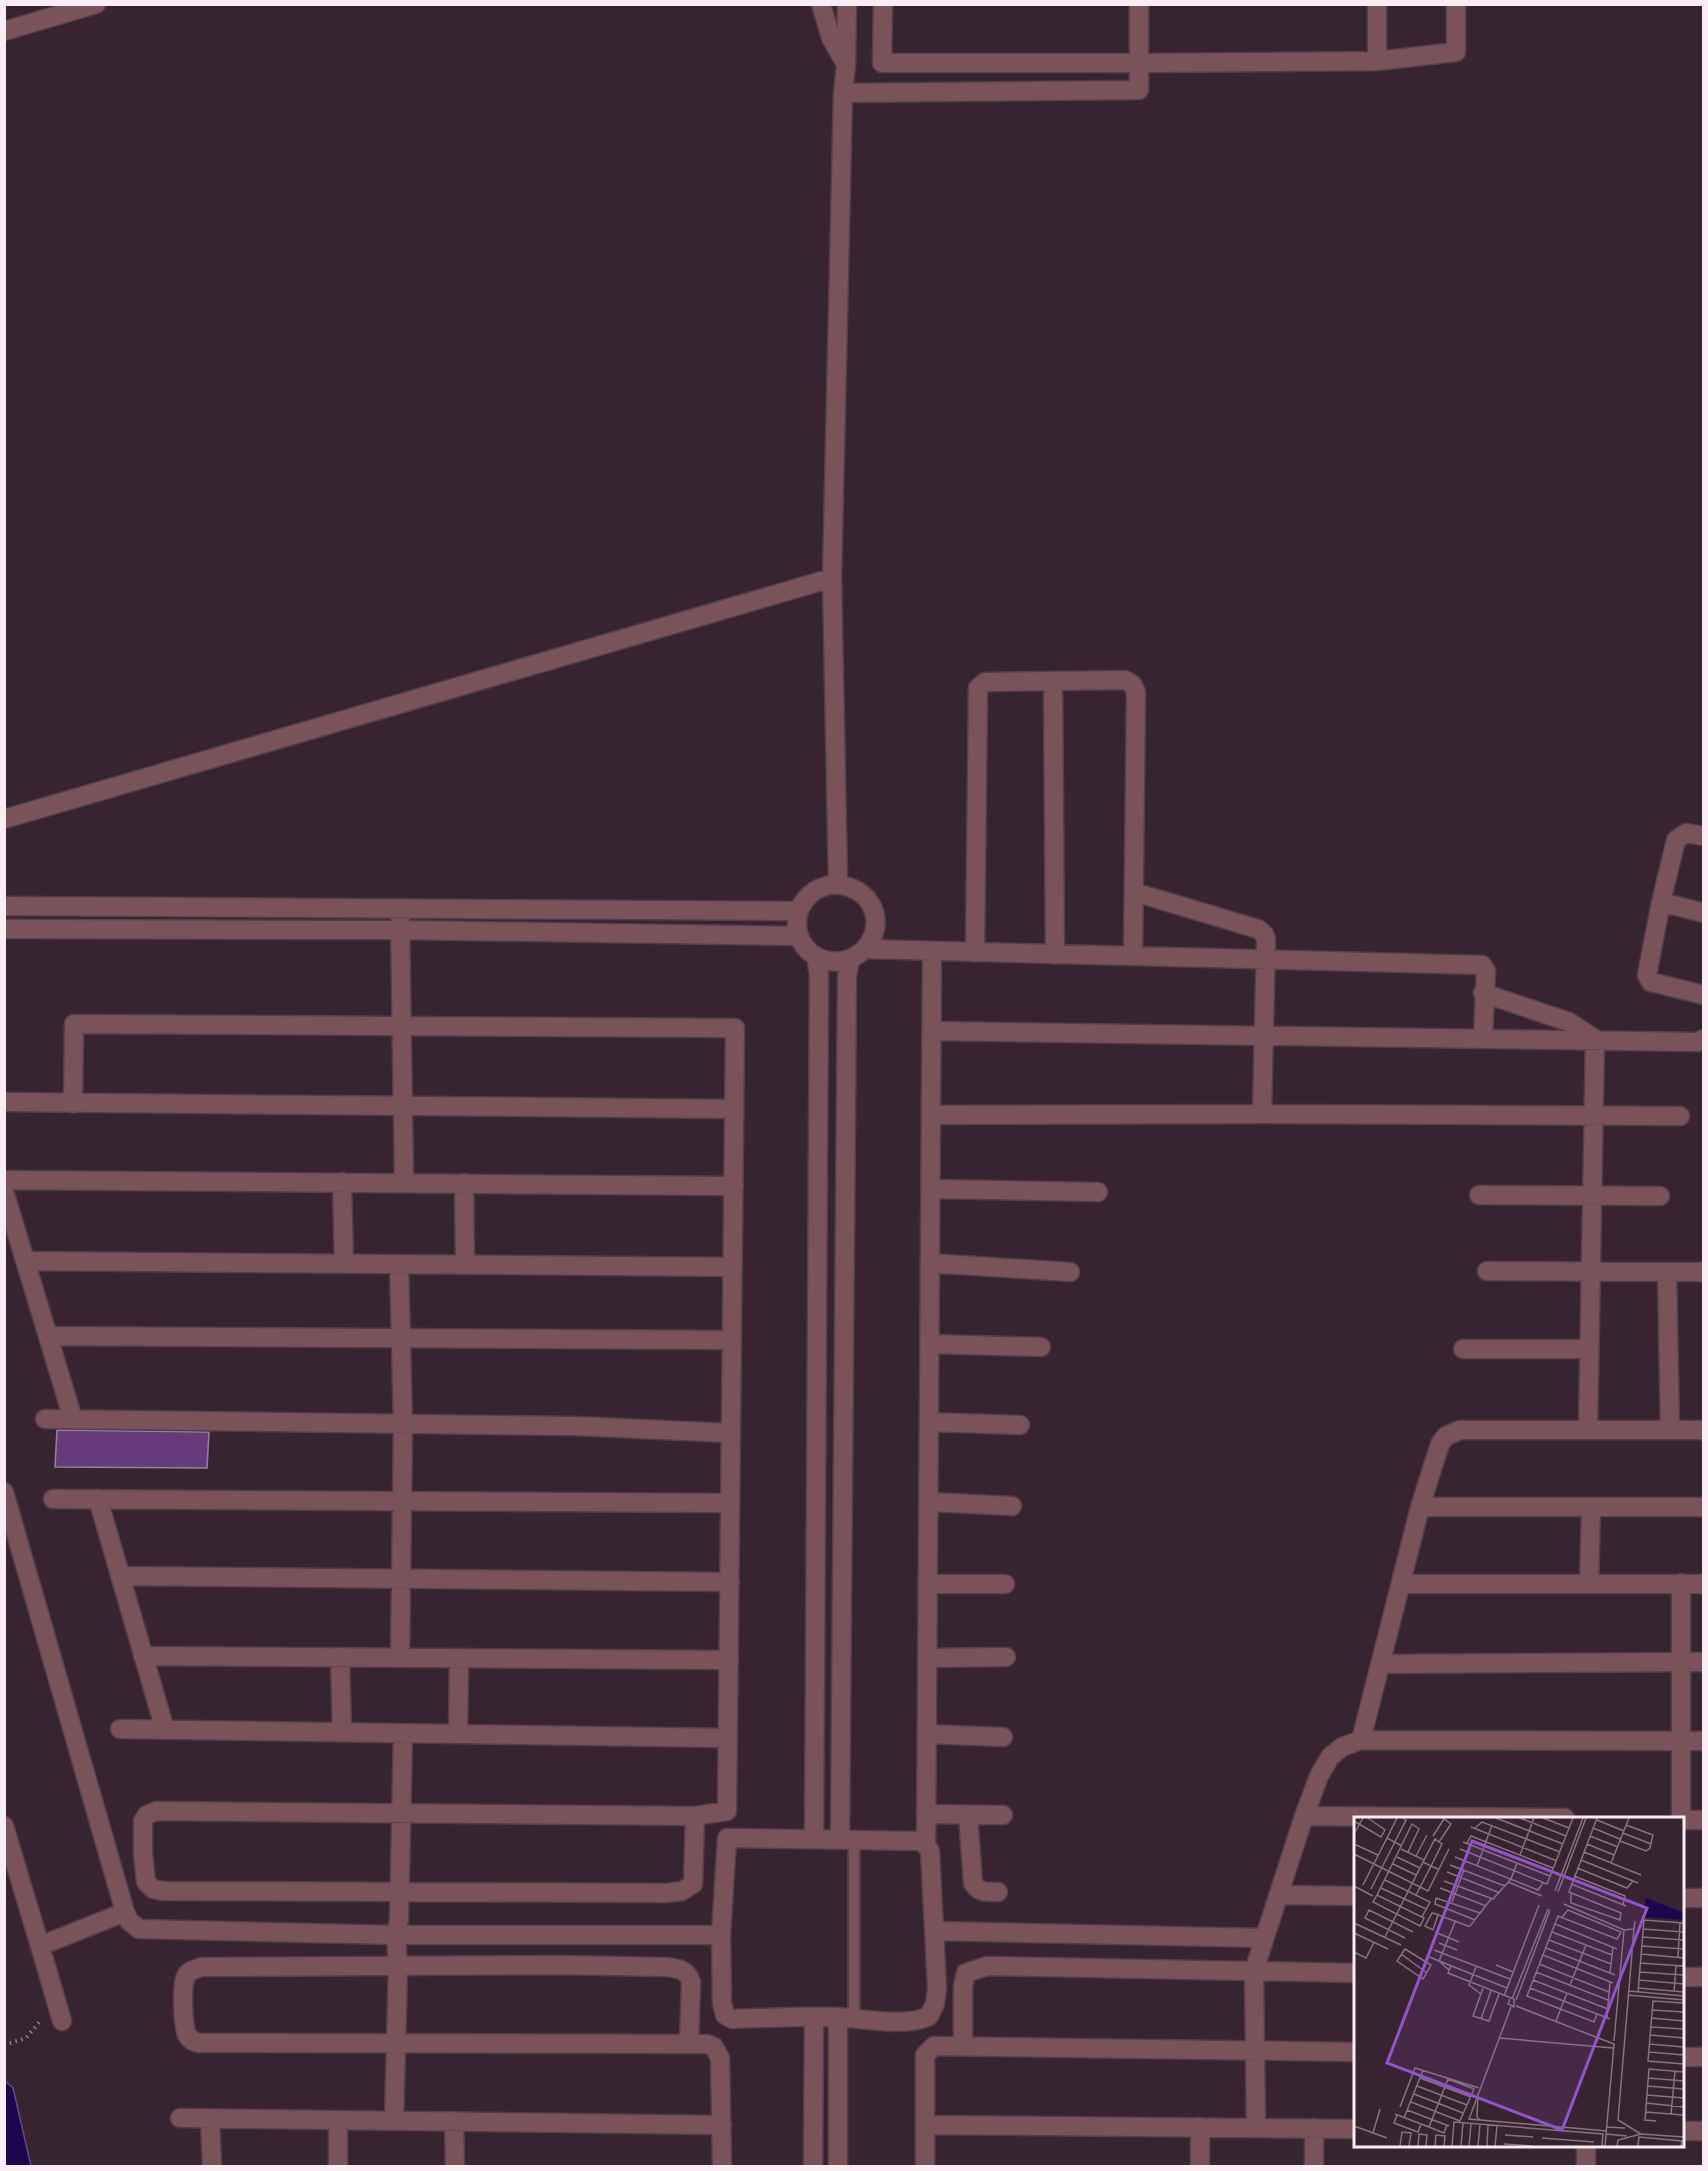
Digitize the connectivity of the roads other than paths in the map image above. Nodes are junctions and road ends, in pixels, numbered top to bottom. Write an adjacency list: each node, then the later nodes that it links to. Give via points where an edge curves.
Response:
1 (96, 4): 8 (street)
2 (821, 4): 11 (street, via 831,38)
3 (848, 4): 11 (street)
4 (883, 4): 10 (street, via 882,63)
5 (1139, 4): 10 (street)
6 (1377, 4): 9 (street)
7 (1456, 4): 9 (street, via 1456,52)
8 (4, 31)
9 (1377, 61): 10 (street)
10 (1139, 63): 12 (street, via 1139,90)
11 (846, 65): 12 (street)
12 (843, 93): 13 (street)
13 (832, 578): 15 (street); 17 (street)
14 (1053, 681): 18 (street, via 1125,680 1136,689); 28 (street, via 984,681 978,688); 30 (street)
15 (4, 819)
16 (1704, 836): 19 (street, via 1686,833 1677,837)
17 (837, 884): 22 (street, via 820,886 806,897); 29 (street, via 855,888 868,900 875,916 874,934)
18 (1134, 892): 31 (street); 33 (street, via 1258,929 1266,937)
19 (1661, 902): 23 (street); 35 (street, via 1648,978)
20 (4, 906): 21 (street)
21 (400, 909): 22 (street); 25 (street)
22 (798, 911): 26 (street)
23 (1704, 913)
24 (4, 929): 25 (street)
25 (401, 930): 26 (street); 36 (street)
26 (799, 936): 32 (street)
27 (932, 951): 28 (street); 29 (street); 37 (street)
28 (975, 953): 30 (street)
29 (857, 954): 32 (street, via 833,962); 140 (street, via 847,976)
30 (1055, 955): 31 (street)
31 (1133, 956): 33 (street)
32 (816, 957): 139 (street, via 819,975)
33 (1266, 959): 34 (street, via 1482,965 1486,971); 38 (street)
34 (1483, 993): 39 (street); 40 (street, via 1569,1022)
35 (1704, 995)
36 (403, 1026): 43 (street, via 74,1024); 44 (street); 45 (street, via 735,1028)
37 (932, 1031): 38 (street); 47 (street)
38 (1264, 1036): 39 (street); 46 (street)
39 (1483, 1038): 40 (street)
40 (1595, 1039): 41 (street); 48 (street)
41 (1704, 1039)
42 (4, 1102): 43 (street)
43 (73, 1104): 44 (street)
44 (404, 1106): 45 (street); 52 (street)
45 (734, 1109): 54 (street)
46 (1262, 1114): 47 (street); 48 (street)
47 (931, 1115): 55 (street)
48 (1593, 1115): 49 (street); 59 (street)
49 (1680, 1116)
50 (4, 1180): 51 (street)
51 (342, 1182): 52 (street); 63 (street)
52 (404, 1182): 53 (street)
53 (464, 1183): 54 (street); 65 (street)
54 (734, 1186): 66 (street)
55 (931, 1189): 57 (street); 62 (street)
56 (4, 1191): 61 (street)
57 (1098, 1192)
58 (1479, 1194): 59 (street)
59 (1592, 1196): 60 (street); 69 (street)
60 (1660, 1196)
61 (26, 1261): 63 (street); 72 (street)
62 (930, 1263): 68 (street); 75 (street)
63 (344, 1264): 64 (street)
64 (399, 1264): 65 (street); 73 (street)
65 (465, 1265): 66 (street)
66 (733, 1267): 74 (street)
67 (1487, 1271): 69 (street)
68 (1070, 1272)
69 (1590, 1272): 70 (street); 78 (street)
70 (1667, 1272): 71 (street); 85 (street)
71 (1704, 1272)
72 (48, 1336): 73 (street); 80 (street)
73 (401, 1338): 74 (street); 82 (street)
74 (732, 1340): 87 (street)
75 (930, 1344): 76 (street); 81 (street)
76 (1041, 1347)
77 (1462, 1349): 78 (street)
78 (1589, 1350): 84 (street)
79 (45, 1419): 80 (street)
80 (73, 1419): 82 (street)
81 (929, 1422): 83 (street); 92 (street)
82 (403, 1425): 87 (street, via 574,1426); 91 (street)
83 (1020, 1425)
84 (1587, 1429): 85 (street); 95 (street, via 1449,1433 1440,1444)
85 (1670, 1430): 86 (street)
86 (1704, 1430)
87 (730, 1433): 93 (street)
88 (4, 1492): 148 (street)
89 (53, 1498): 90 (street)
90 (98, 1498): 91 (street); 98 (street)
91 (402, 1500): 93 (street); 99 (street)
92 (929, 1502): 94 (street); 102 (street)
93 (730, 1503): 100 (street)
94 (1012, 1506)
95 (1420, 1507): 96 (street); 104 (street)
96 (1591, 1507): 97 (street); 105 (street)
97 (1704, 1507)
98 (120, 1576): 99 (street); 107 (street)
99 (401, 1578): 100 (street); 109 (street)
100 (730, 1582): 113 (street)
101 (1681, 1583): 105 (street); 106 (street); 114 (street)
102 (928, 1584): 103 (street); 112 (street)
103 (1005, 1584)
104 (1401, 1584): 105 (street); 116 (street)
105 (1589, 1584)
106 (1704, 1584)
107 (143, 1656): 108 (street); 118 (street)
108 (340, 1657): 109 (street); 119 (street)
109 (400, 1657): 111 (street)
110 (1006, 1657): 112 (street)
111 (459, 1658): 113 (street); 121 (street)
112 (927, 1658): 122 (street)
113 (729, 1660): 124 (street)
114 (1681, 1662): 115 (street); 116 (street); 126 (street)
115 (1704, 1662)
116 (1380, 1664): 125 (street)
117 (120, 1729): 118 (street)
118 (165, 1730): 119 (street)
119 (342, 1732): 120 (street)
120 (403, 1733): 121 (street); 128 (street)
121 (458, 1734): 124 (street)
122 (927, 1734): 123 (street); 129 (street)
123 (1003, 1737)
124 (728, 1738): 132 (street, via 727,1811)
125 (1360, 1740): 126 (street); 133 (street, via 1330,1757)
126 (1681, 1741): 127 (street); 135 (street)
127 (1704, 1741)
128 (401, 1813): 132 (street); 142 (street); 142 (street, via 156,1811 143,1821 145,1878 148,1885 158,1890)
129 (927, 1814): 130 (street); 141 (street)
130 (968, 1815): 131 (street); 143 (street, via 973,1883 983,1892)
131 (1003, 1815)
132 (695, 1816): 142 (street, via 695,1877 693,1884 682,1891)
133 (1304, 1816): 134 (street); 144 (street)
134 (1434, 1817)
135 (1682, 1817)
136 (1684, 1819): 137 (street)
137 (1704, 1820)
138 (4, 1826): 153 (street)
139 (814, 1838): 140 (street); 151 (street, via 727,1838)
140 (847, 1839): 141 (street, via 919,1841); 160 (lane)
141 (926, 1845): 149 (street, via 930,1851)
142 (399, 1891): 150 (street)
143 (998, 1892)
144 (1278, 1895): 145 (street); 152 (street)
145 (1354, 1896)
146 (1684, 1898): 147 (street)
147 (1704, 1898)
148 (125, 1912): 150 (street, via 134,1926 144,1930); 153 (street)
149 (934, 1931): 152 (street); 160 (street, via 937,1988 929,2016 914,2021)
150 (396, 1935): 151 (street); 154 (street)
151 (721, 1935): 159 (street, via 725,2015 732,2019)
152 (1264, 1938): 155 (street)
153 (40, 1946): 161 (street)
154 (398, 1966): 162 (street); 162 (street, via 202,1967 187,1974 183,2003 186,2032 199,2043); 163 (street, via 632,1965 683,1969 691,1982)
155 (1254, 1971): 156 (street); 164 (street, via 987,1966 974,1969 966,1973 963,1986); 165 (street)
156 (1354, 1973)
157 (1684, 1977): 158 (street)
158 (1704, 1977)
159 (814, 2017): 160 (street); 187 (street)
160 (846, 2018): 188 (street)
161 (62, 2021)
162 (396, 2043): 163 (street); 172 (street)
163 (689, 2043): 174 (street, via 711,2045 720,2058)
164 (963, 2046): 165 (street); 175 (street, via 934,2046 926,2052)
165 (1255, 2051): 166 (street); 177 (street)
166 (1354, 2052)
167 (1684, 2057): 168 (street)
168 (1704, 2057)
169 (180, 2118): 170 (street)
170 (210, 2119): 171 (street); 183 (street)
171 (338, 2120): 172 (street); 184 (street)
172 (394, 2121): 173 (street)
173 (454, 2121): 174 (street); 185 (street)
174 (722, 2124): 186 (street)
175 (926, 2125): 176 (street); 189 (street)
176 (1200, 2127): 177 (street); 190 (street)
177 (1256, 2128): 178 (street)
178 (1314, 2128): 179 (street); 191 (street)
179 (1354, 2129)
180 (1684, 2131): 181 (street)
181 (1704, 2132)
182 (1586, 2147): 192 (street)
183 (212, 2166)
184 (338, 2166)
185 (455, 2166)
186 (722, 2166)
187 (813, 2166)
188 (838, 2166)
189 (925, 2166)
190 (1200, 2166)
191 (1314, 2166)
192 (1586, 2166)

